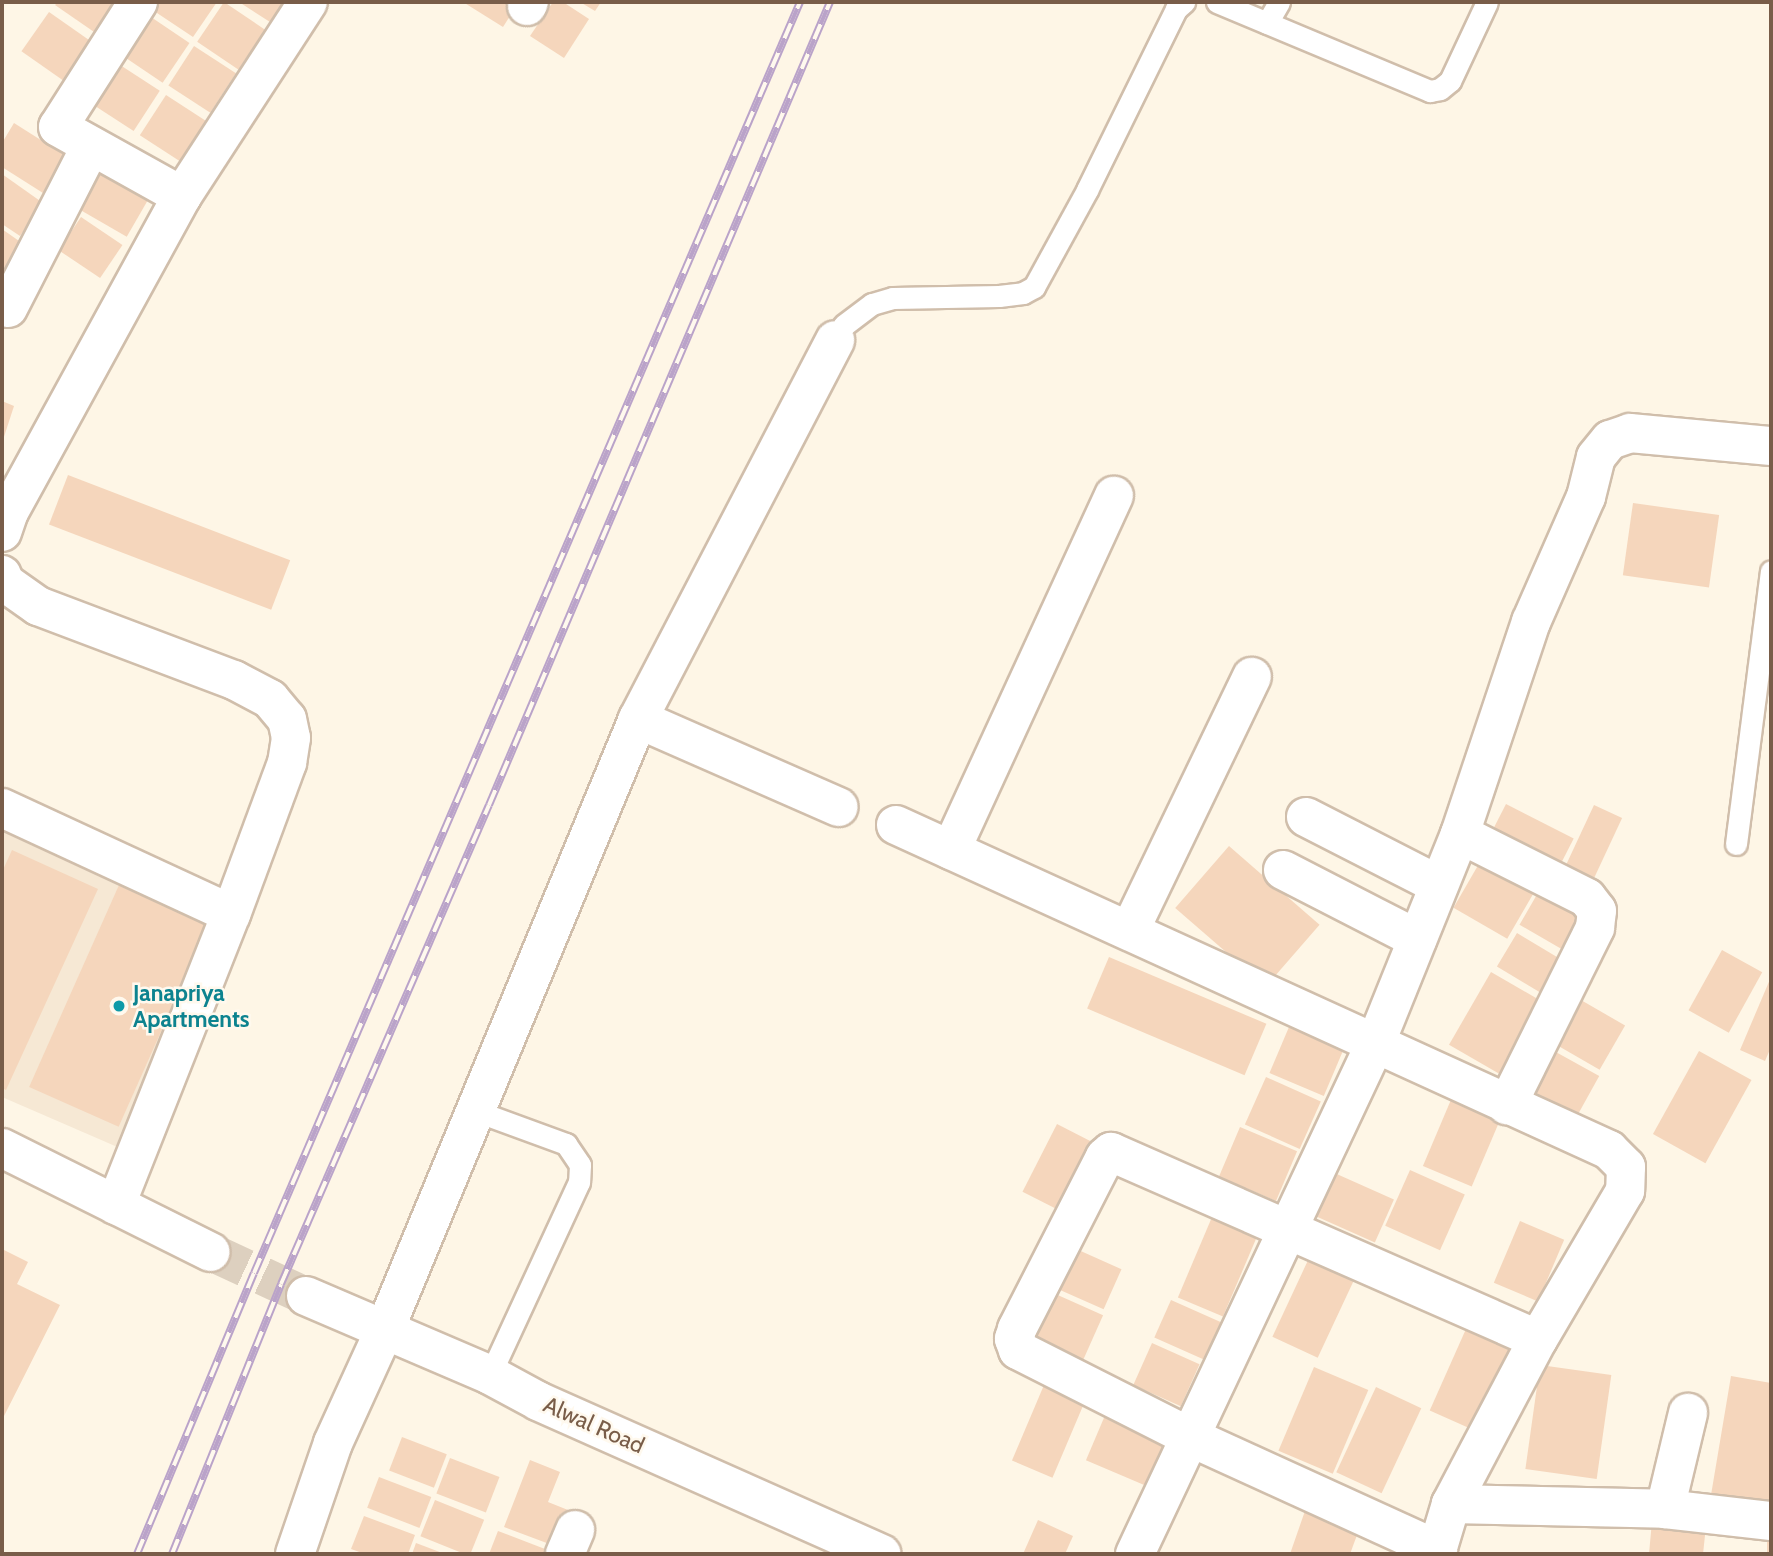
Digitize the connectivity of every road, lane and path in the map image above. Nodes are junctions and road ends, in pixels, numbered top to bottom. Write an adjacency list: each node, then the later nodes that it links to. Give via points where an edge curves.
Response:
1 (138, 2): 8 (street, via 58,127)
2 (308, 2): 9 (street)
3 (1184, 2): 11 (lane, via 1176,9 1034,287 999,296 893,298 872,304 844,325)
4 (1217, 2): 7 (lane)
5 (1279, 2): 7 (lane)
6 (1486, 2): 7 (lane, via 1450,80 1430,91)
7 (1267, 23)
8 (91, 146): 9 (street); 10 (street)
9 (182, 196): 14 (street)
10 (9, 308)
11 (835, 340): 18 (street)
12 (1771, 446): 23 (street, via 1630,433 1610,440 1597,457 1586,497 1531,622)
13 (1114, 496): 25 (street)
14 (4, 518)
15 (1771, 571): 24 (lane)
16 (2, 575): 28 (street, via 4,582 38,606 234,680 270,699 287,719 291,738 287,763)
17 (1251, 677): 29 (street)
18 (638, 719): 19 (street); 33 (street)
19 (838, 807)
20 (2, 808): 28 (street)
21 (1306, 817): 27 (street)
22 (897, 825): 25 (street)
23 (1460, 834): 27 (street); 32 (street, via 1587,898 1597,911 1595,928)
24 (1736, 844)
25 (951, 850): 29 (street)
26 (1283, 870): 30 (street)
27 (1428, 879): 30 (street)
28 (230, 914): 35 (street)
29 (1130, 930): 31 (street)
30 (1406, 933): 31 (street)
31 (1376, 1042): 32 (street); 36 (street)
32 (1507, 1105): 40 (street, via 1609,1150 1626,1167 1625,1191)
33 (476, 1111): 39 (street); 41 (lane, via 566,1144 580,1165 579,1182)
34 (2, 1148): 35 (street)
35 (116, 1205): 37 (street)
36 (1286, 1228): 40 (street); 43 (street); 43 (street, via 1111,1152 1017,1329 1018,1350)
37 (211, 1252)
38 (306, 1296): 39 (street, Alwal Road)
39 (385, 1329): 41 (street, Alwal Road); 48 (street, via 333,1443)
40 (1538, 1339): 44 (street)
41 (490, 1375): 49 (street, Alwal Road, via 538,1401)
42 (1688, 1413): 45 (street)
43 (1192, 1438): 47 (street); 50 (street)
44 (1451, 1504): 45 (street); 47 (street)
45 (1665, 1508): 46 (street)
46 (1771, 1521)
47 (1437, 1552)
48 (295, 1554)
49 (882, 1554)
50 (1135, 1554)

